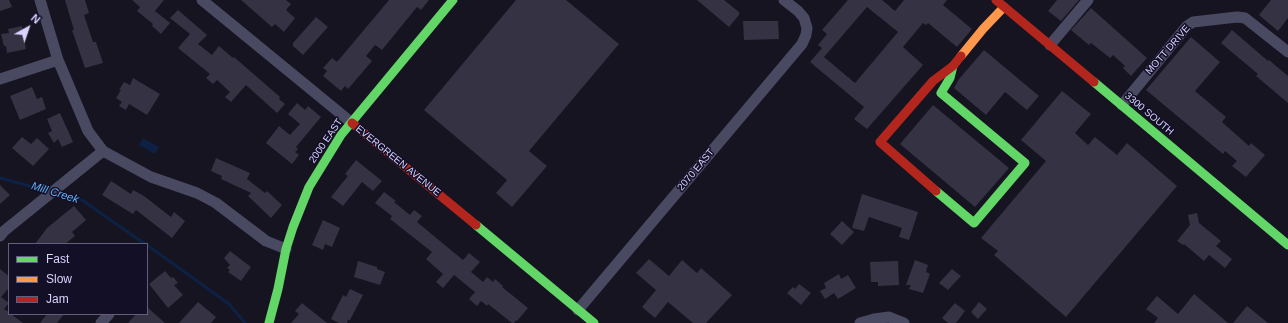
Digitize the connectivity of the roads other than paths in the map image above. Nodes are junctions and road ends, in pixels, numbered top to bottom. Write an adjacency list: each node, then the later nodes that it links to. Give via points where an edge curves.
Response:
1 (40, 0): 10 (street)
2 (202, 0): 14 (street, EVERGREEN AVENUE)
3 (453, 0): 14 (street, 2000 EAST)
4 (784, 0): 19 (street, 2070 EAST, via 804,18 807,28 802,44)
5 (996, 0): 7 (street, 3300 SOUTH)
6 (1088, 0): 8 (street)
7 (1004, 6): 8 (street, 3300 SOUTH); 11 (street)
8 (1050, 45): 13 (street, 3300 SOUTH)
9 (1286, 48): 13 (street, MOTT DRIVE, via 1245,18 1193,22)
10 (58, 60): 12 (street); 15 (street, via 88,131)
11 (953, 66): 11 (street, via 933,81 880,142 974,223 1025,163 942,93)
12 (0, 79)
13 (1122, 105): 17 (street, 3300 SOUTH)
14 (352, 123): 18 (street, 2000 EAST, via 330,152 310,187); 19 (street, EVERGREEN AVENUE)
15 (103, 151): 16 (street); 18 (street, via 151,177 197,193 216,203 266,241)
16 (0, 236)
17 (1288, 245)
18 (286, 250): 22 (street, 2000 EAST)
19 (578, 310): 23 (street, EVERGREEN AVENUE)
20 (108, 315): 21 (street)
21 (101, 323)
22 (268, 323)
23 (594, 323)
24 (860, 323): 25 (street, via 889,317)
25 (904, 323)

